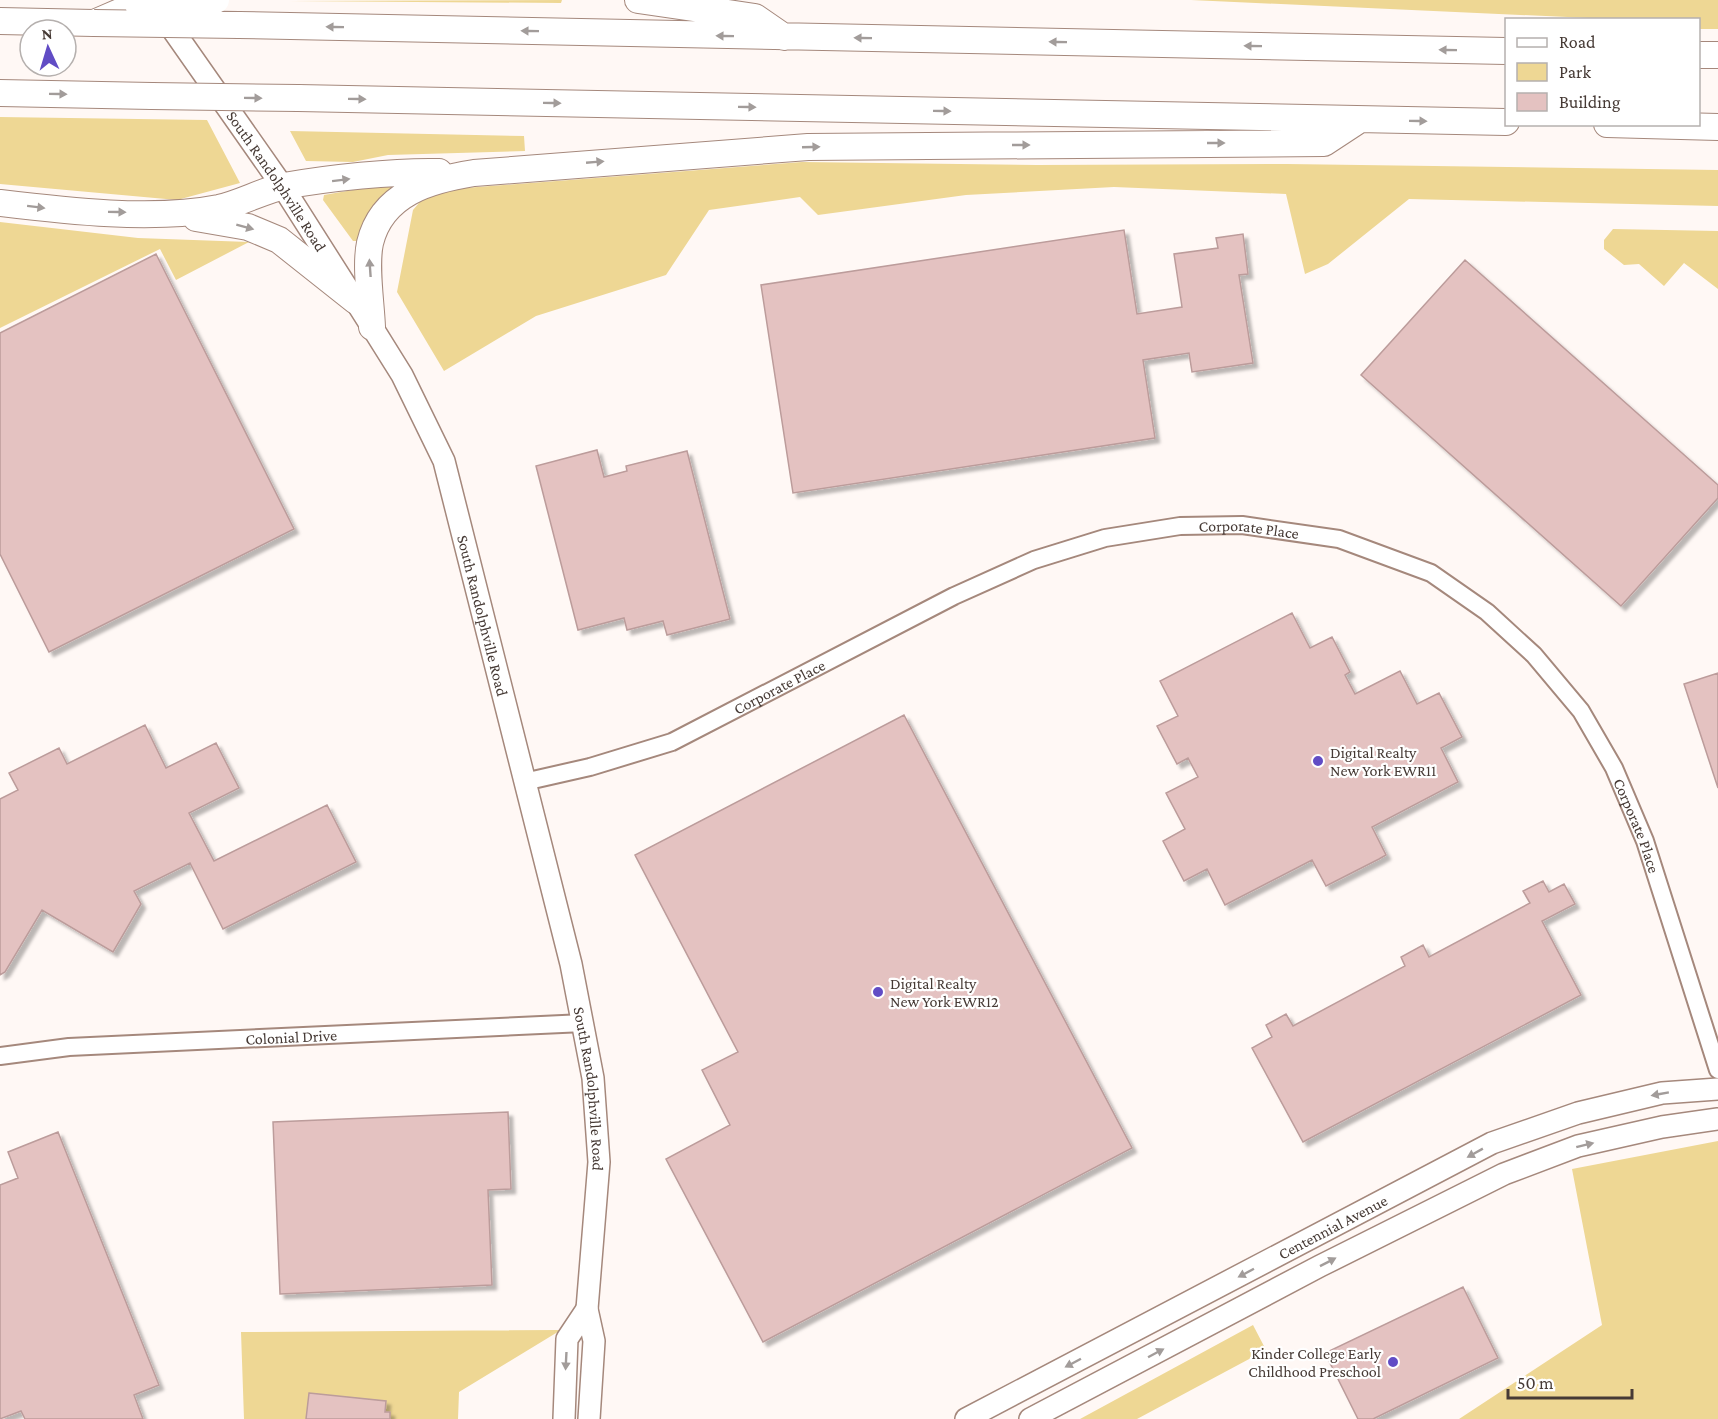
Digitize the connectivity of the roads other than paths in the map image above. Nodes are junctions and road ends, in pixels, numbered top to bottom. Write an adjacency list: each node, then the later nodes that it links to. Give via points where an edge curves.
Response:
1 (152, 0): 16 (main road, South Randolphville Road)
2 (216, 0): 5 (highway, bridge, via 138,4)
3 (638, 0): 6 (highway, via 755,17)
4 (0, 21): 5 (highway)
5 (94, 22): 6 (highway, one-way to 5, bridge)
6 (784, 37): 7 (highway, one-way to 6)
7 (1505, 51)
8 (1700, 55): 9 (highway)
9 (1718, 56)
10 (0, 93): 11 (highway, one-way to 11, bridge)
11 (1359, 120): 12 (highway, one-way to 12); 15 (highway, one-way to 11, via 797,147 1324,143)
12 (1505, 122)
13 (1681, 126): 14 (highway)
14 (1718, 127)
15 (474, 173): 16 (highway, one-way to 15, via 412,172); 20 (highway, one-way to 15, via 370,244 386,210 416,187 439,178)
16 (283, 187): 18 (highway, via 219,208); 19 (main road, South Randolphville Road)
17 (0, 203): 18 (highway, one-way to 18, via 67,211)
18 (166, 213): 19 (highway, one-way to 19, via 248,227 279,240)
19 (356, 301): 20 (main road, South Randolphville Road)
20 (372, 327): 21 (main road, South Randolphville Road, via 402,375 444,461)
21 (524, 782): 22 (main road, South Randolphville Road); 24 (street, Corporate Place, via 672,742 954,596 1034,560 1105,538 1180,526 1242,525 1340,539 1431,573 1487,612 1534,655 1581,711 1614,768 1645,841)
22 (584, 1023): 23 (street, Colonial Drive, via 69,1047); 27 (main road, South Randolphville Road, via 593,1077 599,1162)
23 (0, 1056)
24 (1718, 1070)
25 (1718, 1089): 30 (main road, Centennial Avenue, one-way to 30, via 1662,1093 1578,1113 1492,1143)
26 (1718, 1119): 31 (main road, Centennial Avenue, one-way to 26, via 1504,1174 1578,1146)
27 (587, 1309): 28 (main road, South Randolphville Road, one-way to 28, via 567,1339); 29 (main road, South Randolphville Road, via 594,1341)
28 (564, 1419)
29 (589, 1419)
30 (966, 1419)
31 (1030, 1419)

